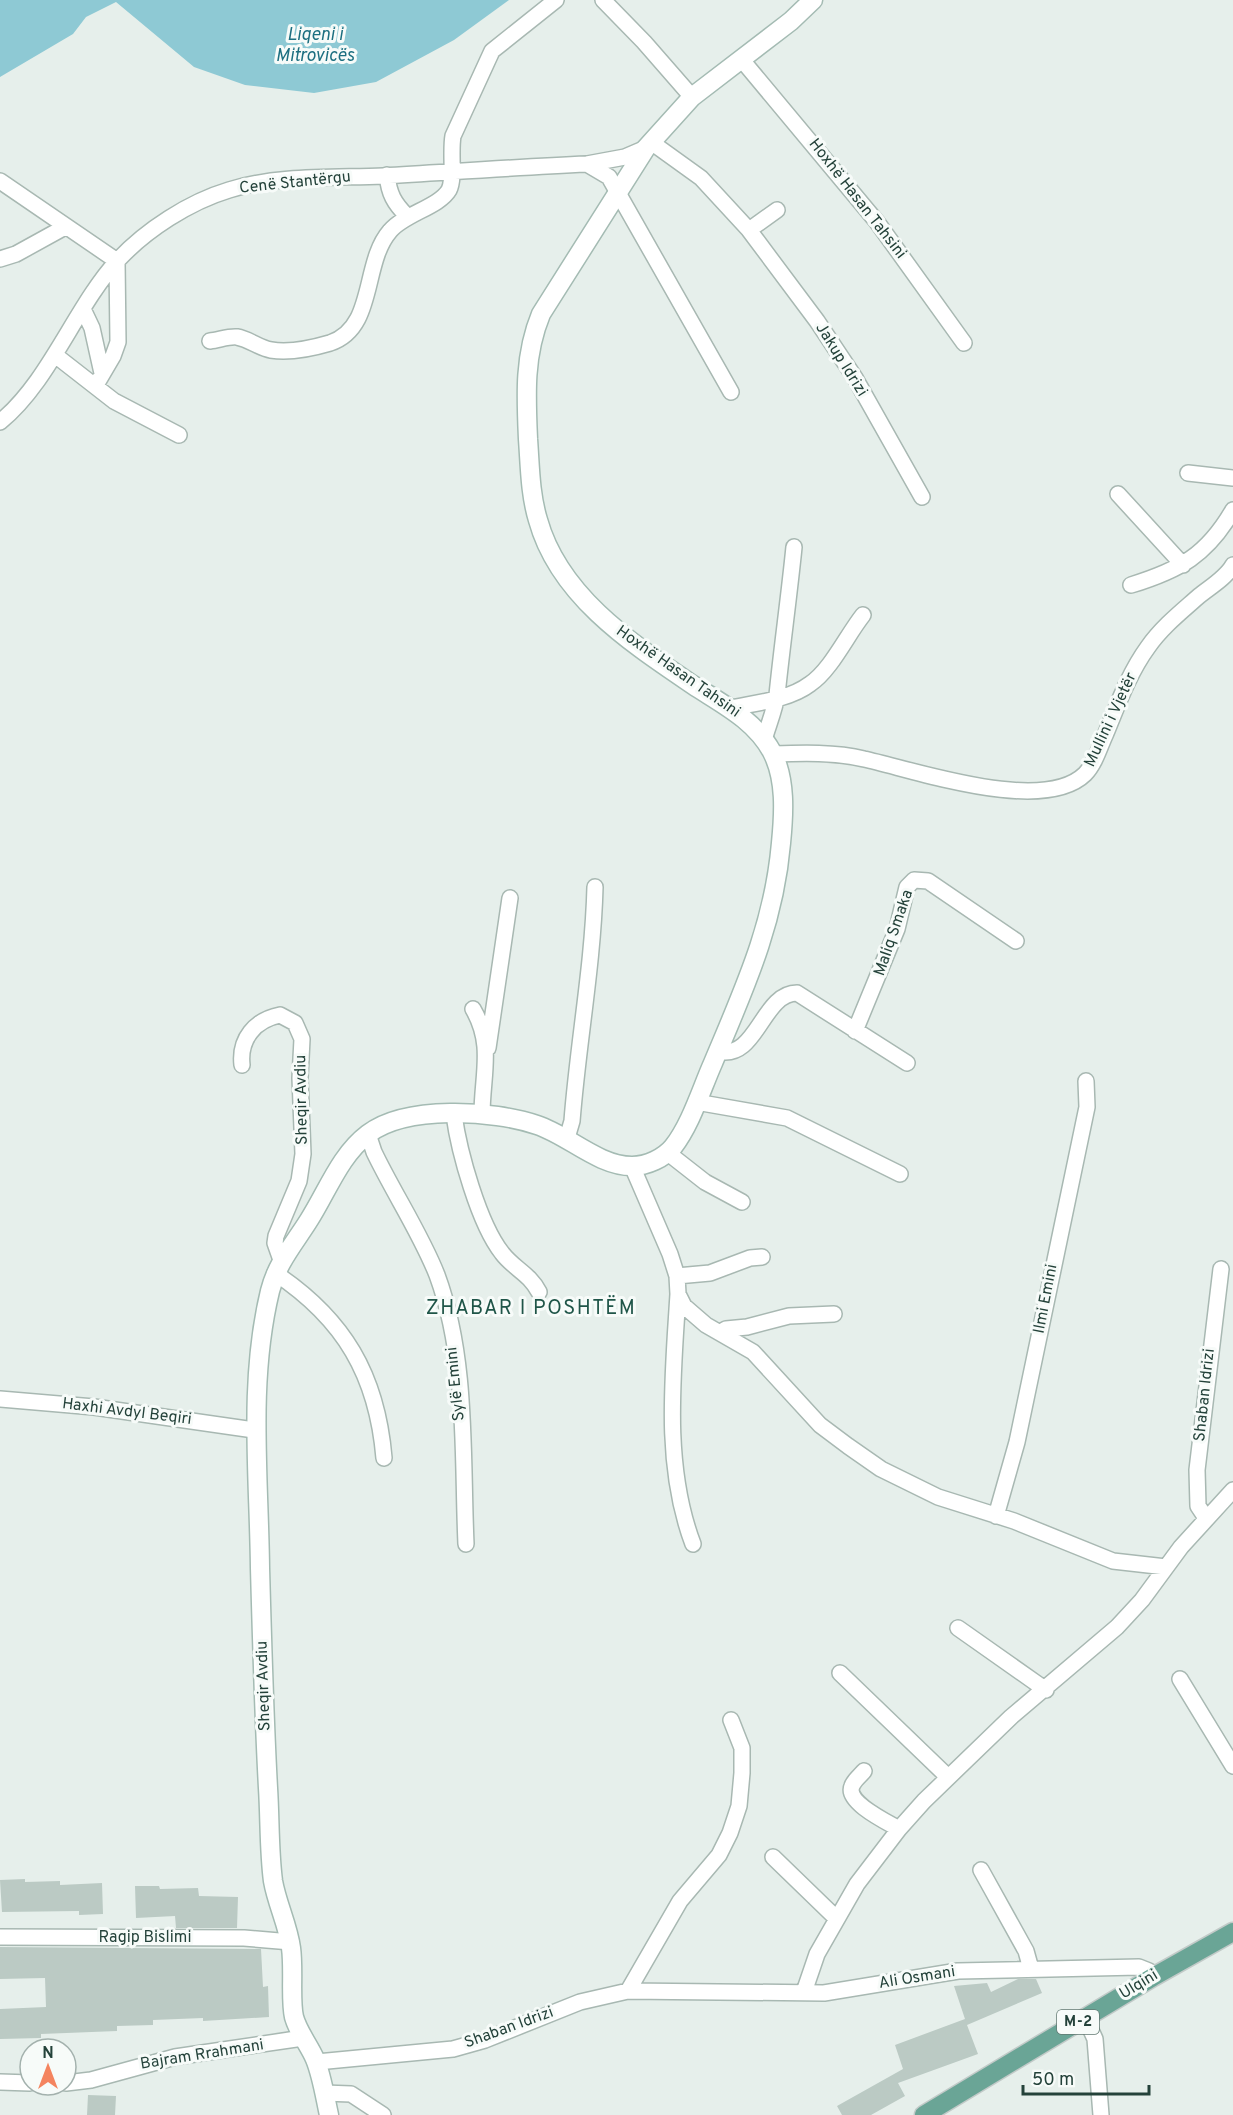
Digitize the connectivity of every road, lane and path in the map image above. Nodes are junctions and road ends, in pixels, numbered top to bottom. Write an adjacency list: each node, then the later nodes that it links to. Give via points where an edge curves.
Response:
1 (556, 0): 8 (street, via 492,51 453,136)
2 (603, 0): 5 (street)
3 (813, 0): 4 (street, Hoxhë Hasan Tahsini)
4 (742, 60): 5 (street, Hoxhë Hasan Tahsini); 20 (street, Hoxhë Hasan Tahsini, via 877,222)
5 (692, 97): 6 (street, Hoxhë Hasan Tahsini)
6 (648, 145): 7 (street, Cenë Stantërgu, via 625,157); 11 (street, Hoxhë Hasan Tahsini); 15 (street, Jakup Idrizi, via 701,178)
7 (587, 164): 8 (street, Cenë Stantërgu); 11 (street, via 605,173)
8 (451, 172): 9 (street, Cenë Stantërgu); 13 (street, via 452,183 447,193)
9 (387, 175): 13 (street, via 389,192); 17 (street, Cenë Stantërgu, via 301,180 229,190 198,203 154,230)
10 (0, 181): 14 (street)
11 (616, 192): 23 (street); 37 (street, Hoxhë Hasan Tahsini, via 541,314 531,338 526,398 537,518 557,564 590,606 652,656)
12 (777, 210): 15 (street)
13 (407, 216): 19 (street, via 378,246 361,312 355,324 337,340 286,350 271,350 237,337)
14 (64, 227): 16 (street); 17 (street)
15 (749, 230): 29 (street, Jakup Idrizi, via 849,369)
16 (0, 259)
17 (117, 261): 18 (street, Cenë Stantërgu); 22 (street, via 118,342)
18 (83, 309): 21 (street, Cenë Stantërgu); 22 (street, via 92,328)
19 (210, 342)
20 (964, 344)
21 (56, 355): 22 (street); 24 (street, Cenë Stantërgu)
22 (99, 379): 25 (street, via 114,401)
23 (731, 392)
24 (0, 422)
25 (179, 435)
26 (1188, 473): 27 (street)
27 (1233, 478)
28 (1118, 494): 32 (street)
29 (922, 497)
30 (1233, 510): 32 (street, via 1208,547)
31 (794, 547): 36 (street)
32 (1183, 565): 34 (street)
33 (1233, 565): 38 (street, Mullini i Vjetër, via 1148,646 1125,688 1097,755 1086,773 1071,784 1049,790 1023,790 962,784 863,759)
34 (1131, 585)
35 (863, 615): 36 (street, via 810,685)
36 (777, 697): 37 (street); 38 (street)
37 (730, 708): 38 (street, Hoxhë Hasan Tahsini)
38 (769, 747): 45 (street, via 783,794 772,905 750,978)
39 (595, 887): 53 (street, via 593,938)
40 (510, 898): 44 (street)
41 (1016, 941): 43 (street, Maliq Smaka, via 928,880 914,880 908,887 897,929)
42 (473, 1009): 44 (street)
43 (855, 1031): 45 (street, via 791,993 776,1003 746,1041 734,1050); 46 (street)
44 (488, 1048): 51 (street)
45 (718, 1051): 49 (street)
46 (908, 1063)
47 (242, 1065): 59 (street, Sheqir Avdiu, via 242,1047 258,1024 280,1015 295,1023 302,1039 303,1154 299,1181 276,1236)
48 (1086, 1081): 70 (street, Ilmi Emini, via 1087,1107 1017,1442)
49 (696, 1102): 54 (street); 56 (street, via 787,1118)
50 (454, 1115): 51 (street, Sheqir Avdiu); 52 (street, Sheqir Avdiu, via 394,1120); 62 (street, via 484,1221 501,1252 528,1274)
51 (482, 1115): 53 (street, Sheqir Avdiu, via 537,1125)
52 (368, 1134): 59 (street, Sheqir Avdiu, via 340,1166); 72 (street, Sylë Emini, via 436,1274 448,1315 457,1369)
53 (567, 1138): 55 (street, Sheqir Avdiu, via 599,1156)
54 (668, 1153): 55 (street); 57 (street, via 705,1182)
55 (632, 1166): 61 (street)
56 (900, 1174)
57 (742, 1202)
58 (762, 1257): 61 (street, via 710,1273)
59 (278, 1266): 67 (street, Sheqir Avdiu, via 268,1298); 68 (street, via 342,1333 358,1356 373,1391)
60 (1221, 1269): 71 (street, Shaban Idrizi, via 1197,1470 1198,1506)
61 (677, 1276): 63 (street)
62 (539, 1292)
63 (678, 1294): 65 (street, via 697,1319); 73 (street, via 673,1443 681,1514)
64 (834, 1314): 65 (street, via 789,1316)
65 (722, 1332): 70 (street, via 753,1352 820,1425 881,1469 938,1497)
66 (0, 1399): 67 (street, Haxhi Avdyl Beqiri, via 115,1410)
67 (254, 1431): 89 (street, Sheqir Avdiu, via 273,1884)
68 (384, 1458)
69 (1233, 1490): 71 (street)
70 (996, 1516): 74 (street, via 1113,1561)
71 (1206, 1518): 74 (street)
72 (466, 1544)
73 (693, 1544)
74 (1166, 1567): 78 (street, via 1117,1627)
75 (958, 1628): 78 (street)
76 (840, 1673): 82 (street)
77 (1180, 1679): 80 (street)
78 (1046, 1689): 82 (street)
79 (731, 1720): 92 (street, via 742,1748 742,1773 739,1806 730,1833 719,1855 680,1901)
80 (1233, 1766)
81 (864, 1771): 83 (street, via 850,1793 855,1801)
82 (948, 1777): 83 (street)
83 (899, 1829): 86 (street, via 857,1884)
84 (773, 1857): 86 (street)
85 (981, 1870): 90 (street, via 1026,1951)
86 (837, 1919): 93 (street, via 817,1954)
87 (1233, 1932): 91 (main road, Ulqini / M-2)
88 (0, 1937): 89 (street, Ragip Bislimi, via 244,1938)
89 (291, 1942): 95 (street, Sheqir Avdiu, via 293,2014)
90 (1031, 1969): 91 (street, Ali Osmani, via 1139,1967); 93 (street, Ali Osmani, via 958,1971 843,1991)
91 (1153, 1977): 94 (main road, Ulqini / M-2)
92 (628, 1990): 93 (street, Shaban Idrizi); 96 (street, Shaban Idrizi, via 579,2002 453,2049)
93 (804, 1992)
94 (1085, 2017): 103 (main road, Ulqini / M-2); 104 (street, via 1095,2039)
95 (303, 2038): 96 (street, Sheqir Avdiu); 98 (street, Bajram Rrahmani, via 175,2057)
96 (316, 2062): 100 (street, Sheqir Avdiu)
97 (0, 2082): 99 (street)
98 (78, 2082)
99 (18, 2083)
100 (324, 2093): 101 (street, Sheqir Avdiu); 102 (street, via 351,2094)
101 (329, 2115)
102 (383, 2115)
103 (924, 2115)
104 (1101, 2115)

